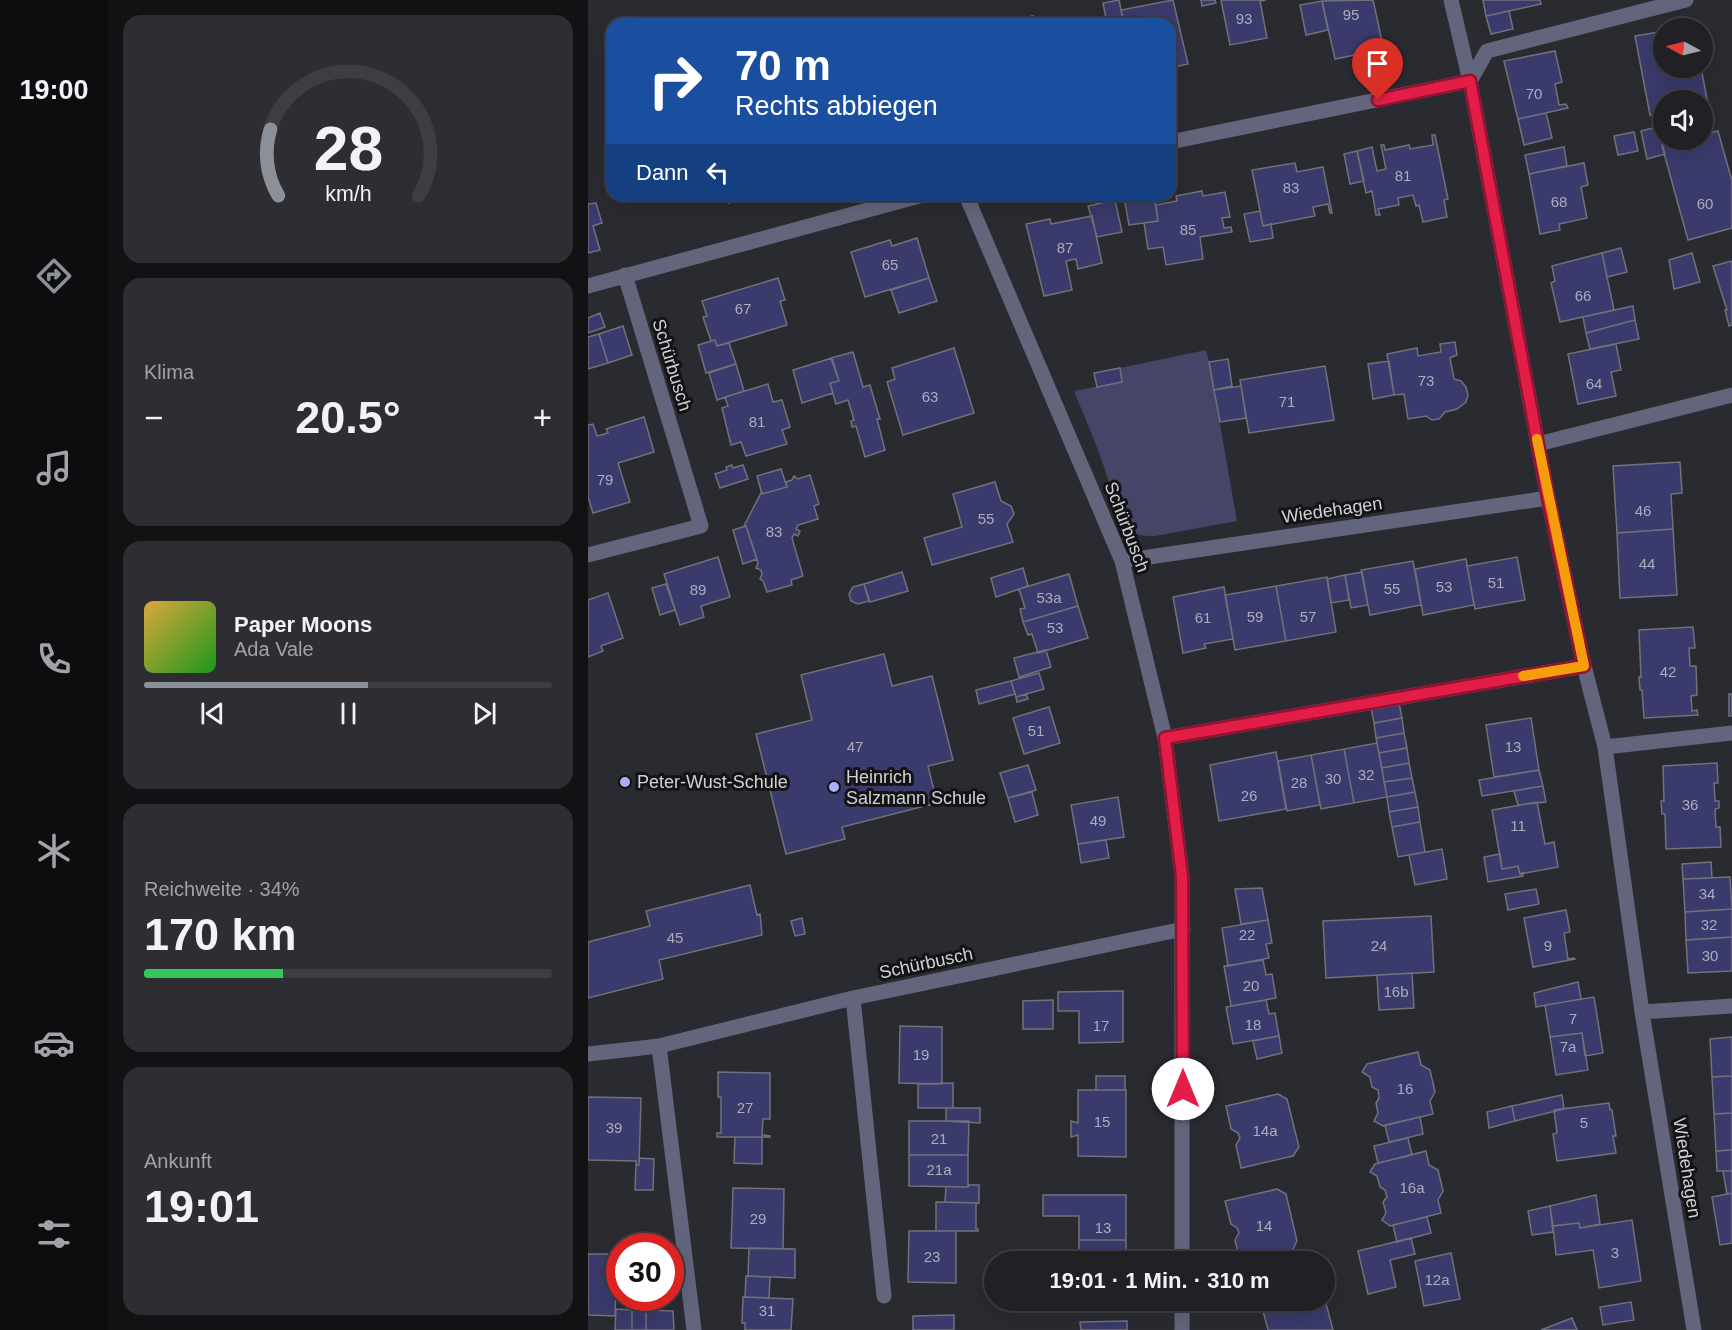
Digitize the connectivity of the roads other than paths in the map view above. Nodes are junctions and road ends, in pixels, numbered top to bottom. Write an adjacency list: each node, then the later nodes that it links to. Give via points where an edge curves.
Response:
1 (1451, 0): 3 (street, Wiedehagen)
2 (1686, 0): 3 (street, via 1487,51)
3 (1470, 81): 4 (street); 10 (street, Wiedehagen)
4 (1176, 141)
5 (901, 201): 7 (street)
6 (969, 201): 13 (street, Schürbusch)
7 (625, 275): 8 (street); 12 (street, Schürbusch, via 701,526)
8 (588, 286)
9 (1732, 395): 10 (street)
10 (1538, 444): 11 (street, Wiedehagen)
11 (1548, 498): 13 (street, Wiedehagen); 14 (street, Wiedehagen)
12 (588, 555)
13 (1122, 561): 16 (street, Schürbusch)
14 (1584, 666): 16 (street); 17 (street, Wiedehagen)
15 (1732, 733): 17 (street)
16 (1165, 738): 18 (street, Schürbusch, via 1182,876)
17 (1605, 747): 21 (street, Wiedehagen)
18 (1183, 929): 19 (street, Schürbusch); 24 (street, Schürbusch)
19 (853, 998): 22 (street, Schürbusch); 25 (street)
20 (1732, 1006): 21 (street)
21 (1642, 1012): 29 (street, Wiedehagen)
22 (659, 1046): 23 (street, Schürbusch); 27 (street)
23 (588, 1054)
24 (1182, 1251)
25 (884, 1296)
26 (1182, 1311): 28 (street)
27 (694, 1330)
28 (1182, 1330)
29 (1694, 1330)

